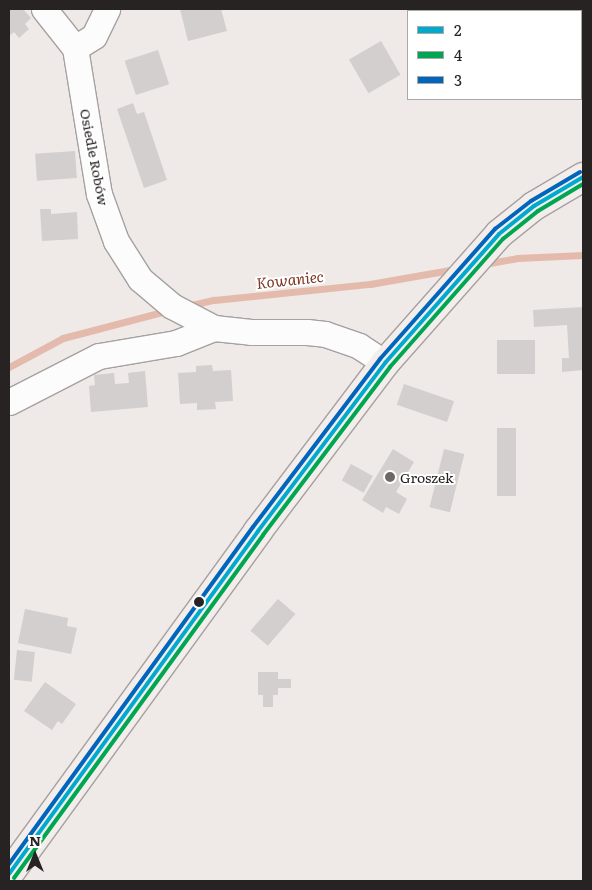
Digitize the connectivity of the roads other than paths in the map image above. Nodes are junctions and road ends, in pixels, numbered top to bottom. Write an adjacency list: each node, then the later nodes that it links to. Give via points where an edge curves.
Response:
1 (44, 9): 3 (street, Osiedle Robów)
2 (108, 9): 3 (street, via 94,36)
3 (75, 48): 5 (street, Osiedle Robów, via 99,194 116,241 128,264 154,293)
4 (583, 177): 6 (street, via 534,206 499,234)
5 (204, 323): 6 (street, Osiedle Robów, via 251,332 325,334 359,346); 7 (street, via 176,344 99,356)
6 (385, 363): 8 (street, via 258,531)
7 (9, 402)
8 (9, 874)

